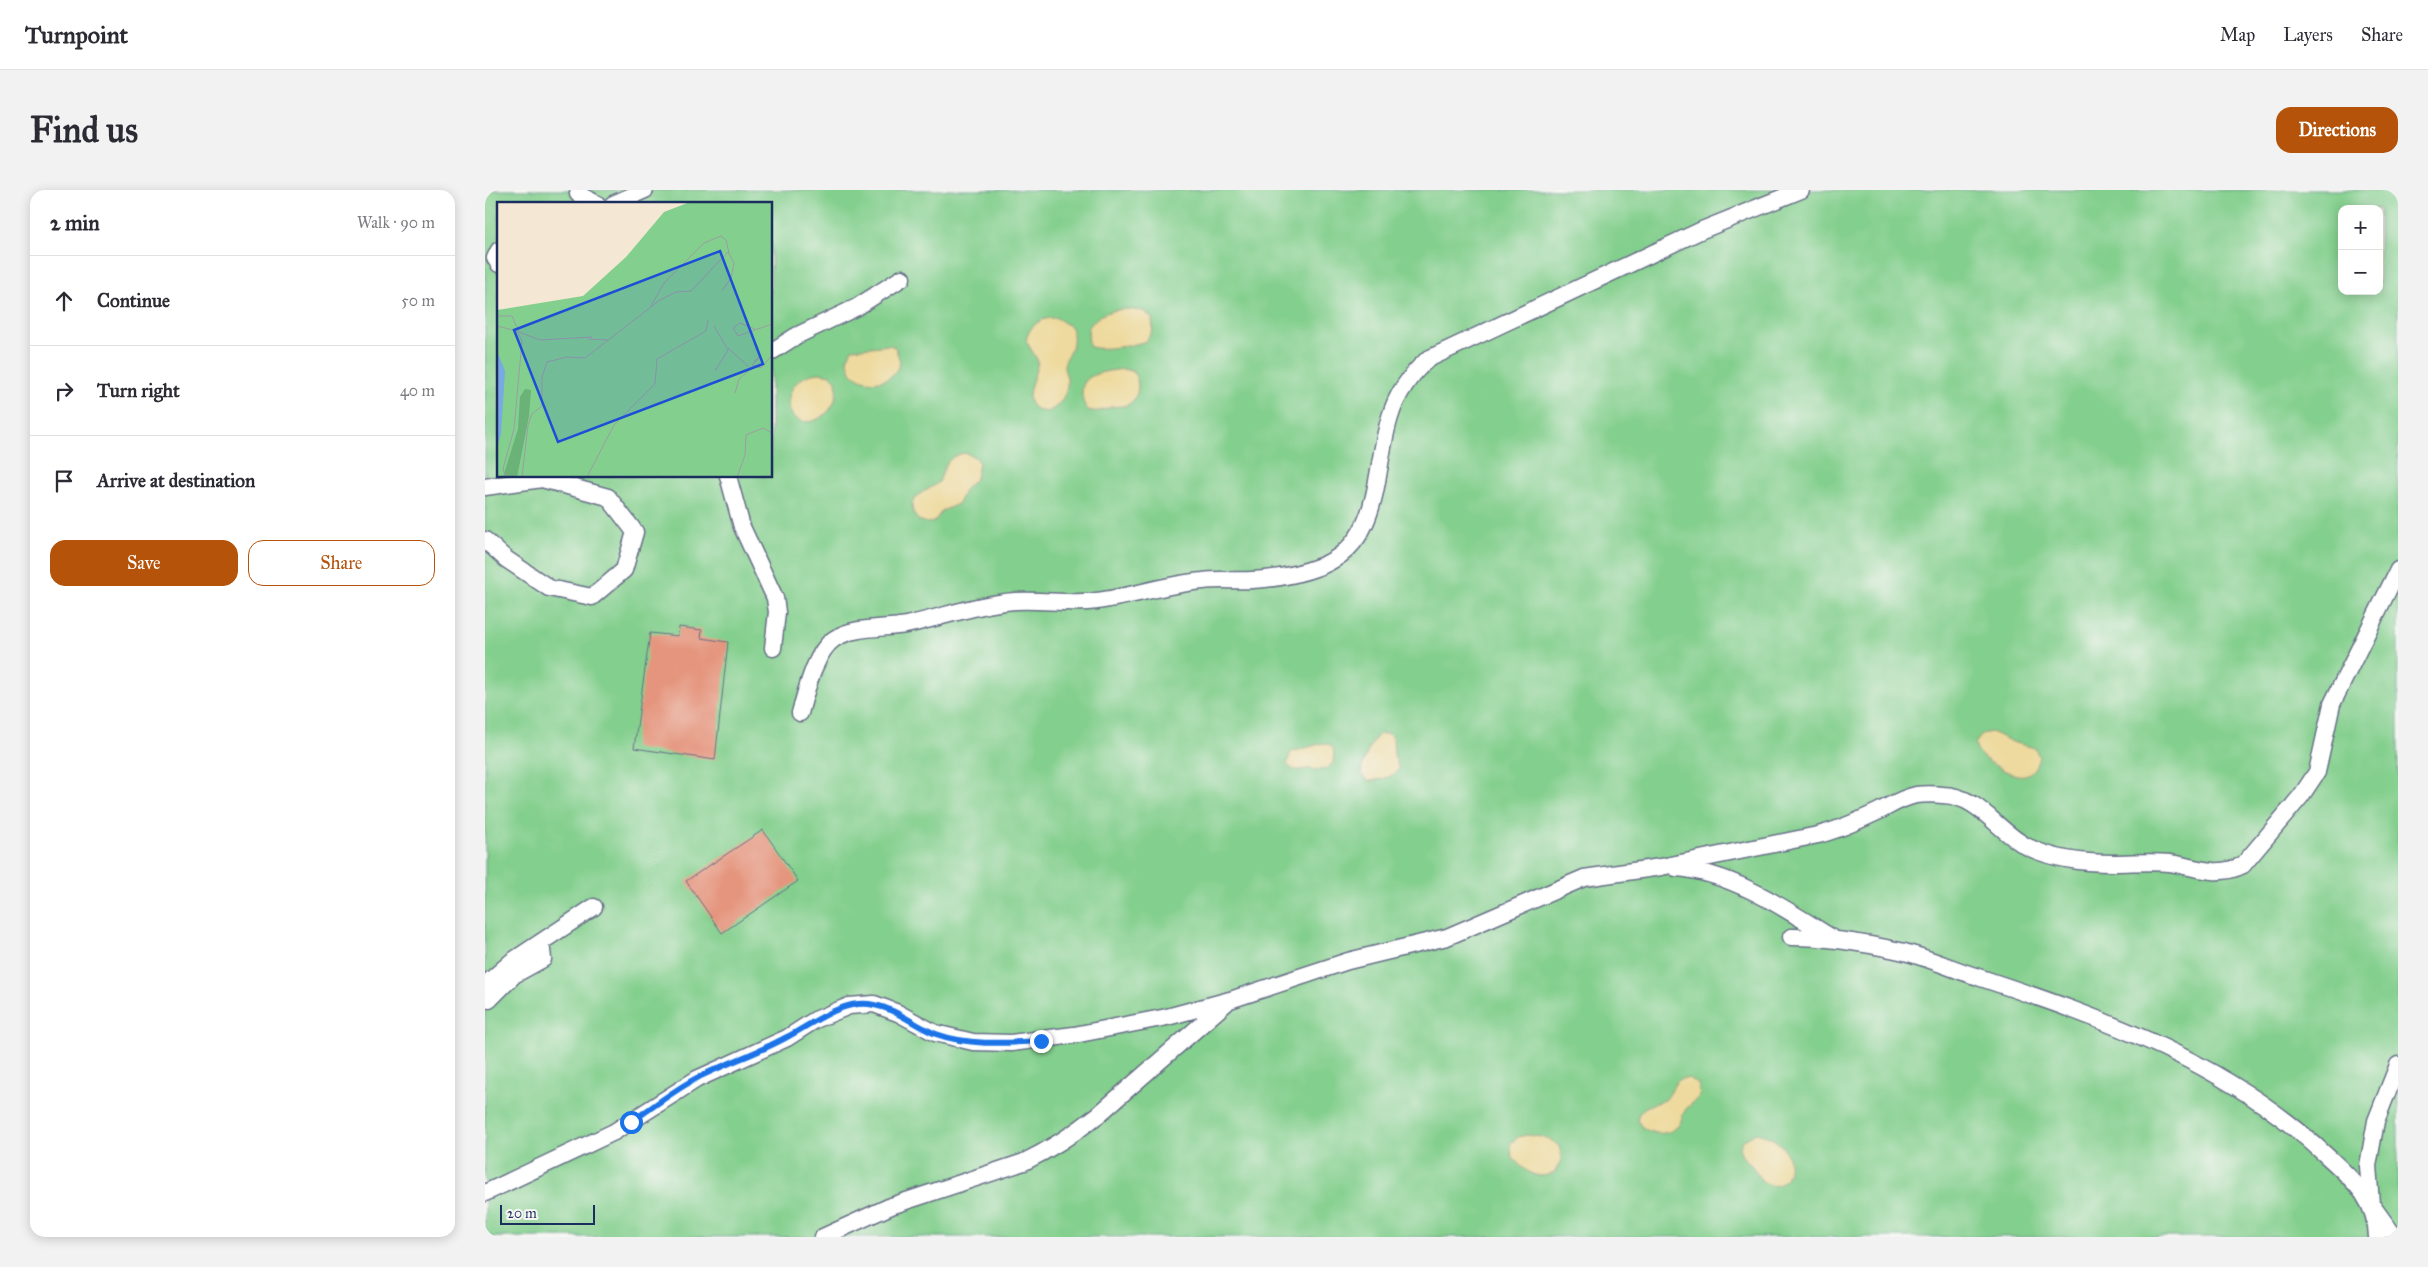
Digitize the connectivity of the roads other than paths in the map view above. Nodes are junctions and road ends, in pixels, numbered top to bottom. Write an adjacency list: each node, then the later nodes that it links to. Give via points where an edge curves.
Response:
1 (645, 190): 5 (lane)
2 (1801, 190): 13 (lane, via 1702,230 1428,359 1410,377 1396,401 1372,502 1359,537 1336,559 1281,577 1202,581 1095,601 1002,603 895,627 847,633 826,645 812,673)
3 (578, 196): 4 (lane)
4 (592, 202)
5 (618, 202)
6 (902, 278): 7 (lane, via 873,299 796,336)
7 (773, 351)
8 (729, 478): 12 (lane, via 745,535 775,598 777,612)
9 (485, 487): 10 (lane, via 542,480 608,497 635,532 624,570 593,597 549,588 506,559)
10 (485, 540)
11 (2398, 570): 14 (lane, via 2332,704 2317,772 2243,865 2232,871 2205,871 2169,863 2083,861 2057,856 2020,843 1978,807 1945,794 1916,795 1839,830)
12 (773, 648)
13 (800, 713)
14 (1661, 867): 17 (lane, via 1688,869 1743,888); 19 (lane, via 1584,878 1447,936 1348,961)
15 (594, 907): 18 (lane, via 511,962)
16 (1791, 937): 17 (lane)
17 (1835, 939): 21 (lane, via 1920,957 2012,987 2135,1034 2223,1078 2311,1140)
18 (487, 993)
19 (1230, 1000): 23 (lane, via 1113,1028 1011,1043 954,1039 935,1034 898,1013 874,1004 849,1006 697,1078 614,1132); 25 (lane, via 1134,1085 1057,1145 1025,1162 891,1206)
20 (2398, 1065): 22 (lane, via 2376,1121)
21 (2336, 1164): 22 (lane, via 2357,1179 2364,1177); 24 (lane)
22 (2368, 1166): 24 (lane)
23 (485, 1193)
24 (2371, 1204): 26 (lane); 27 (lane)
25 (823, 1237)
26 (2377, 1237)
27 (2395, 1237)

